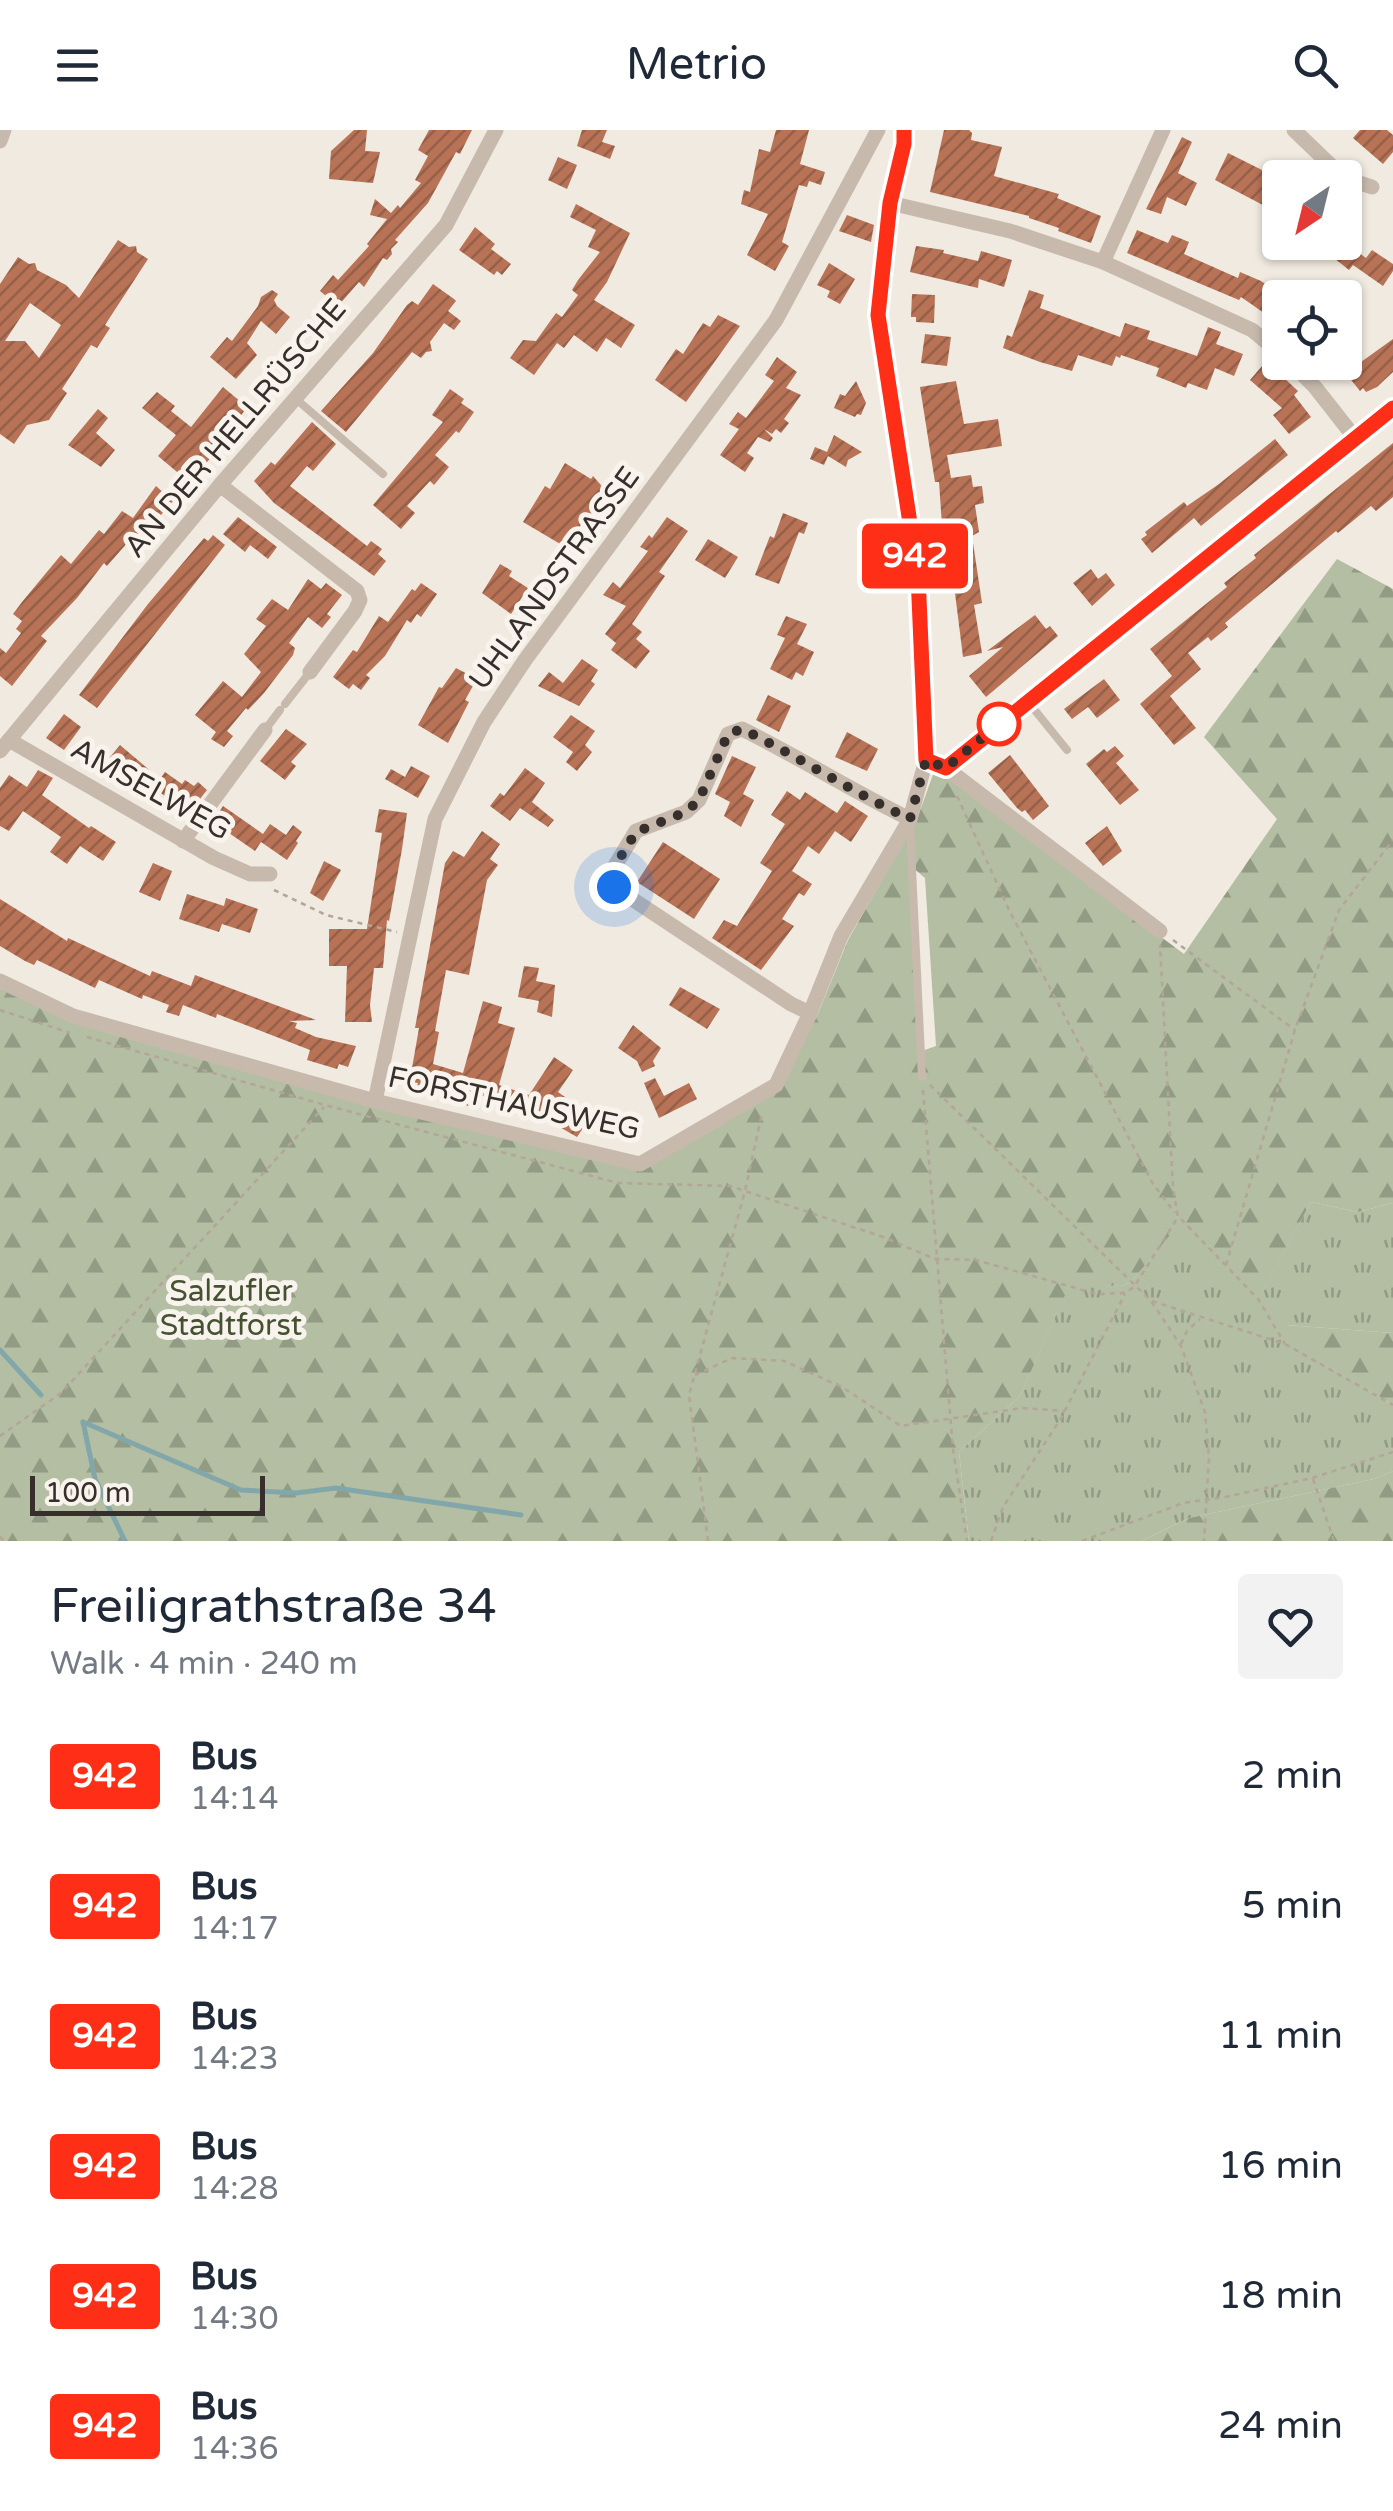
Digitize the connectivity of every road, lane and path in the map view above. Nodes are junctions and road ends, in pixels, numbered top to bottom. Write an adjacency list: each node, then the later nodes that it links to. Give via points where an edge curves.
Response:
1 (4, 130): 7 (street)
2 (496, 130): 15 (street, AN DER HELLRÜSCHE, via 446,225)
3 (878, 130): 33 (street, UHLANDSTRASSE, via 776,320 484,722 434,819)
4 (904, 130): 11 (street, FORSTHAUSWEG)
5 (1164, 130): 12 (street)
6 (1294, 130): 8 (street)
7 (0, 141)
8 (1325, 160)
9 (1362, 183): 10 (street)
10 (1372, 186)
11 (890, 203): 12 (street, via 1010,231); 25 (street, FORSTHAUSWEG, via 878,315 918,575)
12 (1103, 262): 13 (street)
13 (1262, 338)
14 (1305, 380): 17 (street)
15 (296, 399): 18 (lane); 19 (street, AN DER HELLRÜSCHE)
16 (1393, 408): 17 (street)
17 (1355, 438): 21 (street)
18 (383, 474)
19 (220, 485): 20 (street, via 357,590 356,611); 23 (street, AN DER HELLRÜSCHE)
20 (310, 672): 22 (lane)
21 (1028, 701): 24 (lane); 26 (street)
22 (265, 730): 28 (street)
23 (5, 746): 28 (street, AMSELWEG)
24 (1067, 750)
25 (926, 760): 26 (street); 27 (street, FORSTHAUSWEG)
26 (946, 768): 32 (street); 43 (path, via 1010,912 1154,1184)
27 (910, 819): 35 (street, FORSTHAUSWEG, via 841,936); 35 (street, via 742,729 728,734 699,800 636,832 610,874 614,887); 37 (lane)
28 (183, 841): 31 (street, AMSELWEG, via 250,874)
29 (1391, 842): 30 (path); 36 (path, via 1339,910)
30 (1393, 851)
31 (270, 874): 33 (path, via 274,893 357,925)
32 (1160, 931): 36 (path); 43 (path)
33 (410, 934): 40 (street, UHLANDSTRASSE)
34 (0, 981): 38 (street, FORSTHAUSWEG, via 73,1016)
35 (810, 1013): 39 (street, FORSTHAUSWEG, via 776,1085)
36 (1295, 1030): 45 (path)
37 (922, 1077): 44 (path); 46 (path)
38 (331, 1089): 40 (street, FORSTHAUSWEG); 56 (path, via 310,1126 61,1393)
39 (766, 1092): 40 (street, FORSTHAUSWEG, via 640,1164); 42 (path)
40 (375, 1101)
41 (649, 1186): 42 (path)
42 (745, 1190): 44 (path); 52 (path)
43 (1178, 1217): 45 (path); 46 (path)
44 (935, 1259): 47 (path, via 976,1260 1097,1294); 55 (path)
45 (1225, 1266): 50 (path, via 1258,1299)
46 (1134, 1287): 47 (path); 48 (path)
47 (1125, 1293): 54 (path)
48 (1151, 1301): 49 (path); 51 (path)
49 (1201, 1319): 50 (path); 51 (path)
50 (1285, 1344): 53 (path)
51 (1181, 1346): 59 (path, via 1205,1412)
52 (695, 1376): 55 (path, via 732,1358 784,1361 842,1386 901,1426); 60 (path, via 689,1395)
53 (1393, 1405)
54 (1065, 1411): 55 (path, via 1022,1408); 62 (path, via 1002,1507)
55 (950, 1419): 61 (path)
56 (0, 1436)
57 (1393, 1452): 58 (path)
58 (1312, 1478): 59 (path); 65 (path)
59 (1208, 1498): 63 (path); 64 (path)
60 (708, 1541)
61 (967, 1541)
62 (991, 1541)
63 (1082, 1541)
64 (1204, 1541)
65 (1334, 1541)

